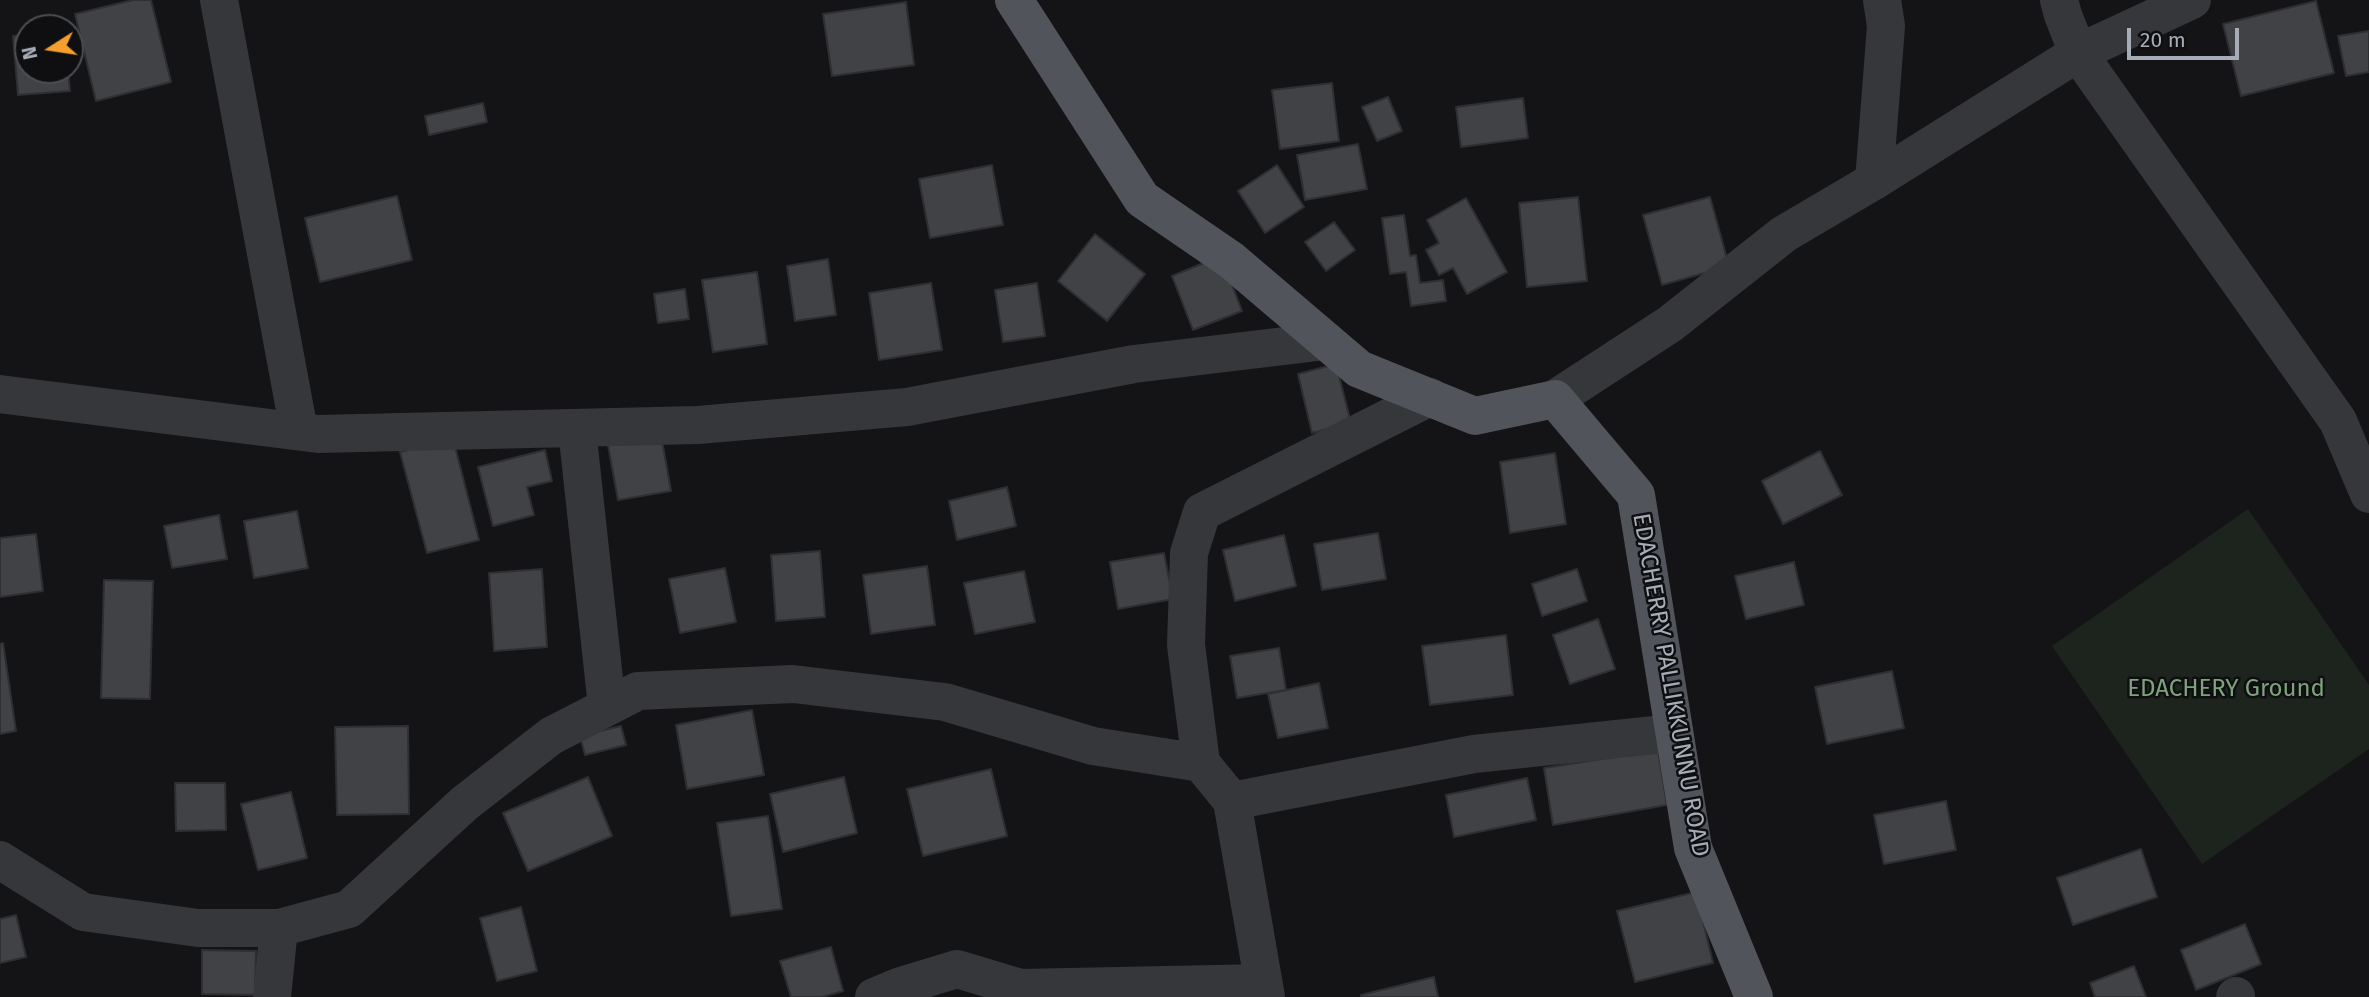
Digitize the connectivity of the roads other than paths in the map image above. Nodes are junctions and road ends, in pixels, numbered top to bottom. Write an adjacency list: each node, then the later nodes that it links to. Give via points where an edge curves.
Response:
1 (219, 0): 13 (street)
2 (1014, 0): 8 (main road, via 1142,199 1231,260)
3 (1882, 0): 7 (street, via 1886,26)
4 (2192, 0): 6 (street)
5 (2051, 5): 6 (street)
6 (2078, 53): 7 (street); 14 (street, via 2338,421)
7 (1874, 181): 11 (street, via 1784,234 1670,324)
8 (1326, 341): 10 (main road, via 1359,369); 12 (street, via 1134,364 907,407 698,425)
9 (0, 394): 13 (street)
10 (1430, 397): 11 (main road, via 1475,416); 17 (street, via 1202,512 1189,554 1186,645)
11 (1555, 399): 16 (main road, EDACHERRY PALLIKKUNNU ROAD, via 1636,495)
12 (577, 429): 13 (street); 15 (street)
13 (299, 431)
14 (2369, 494)
15 (607, 707): 17 (street, via 638,691 793,684 945,702 1093,746); 20 (street, via 551,736 476,795 349,909)
16 (1674, 733): 18 (street, via 1474,754); 24 (main road, EDACHERRY PALLIKKUNNU ROAD, via 1693,848)
17 (1201, 763): 18 (street)
18 (1232, 801): 21 (street)
19 (0, 860): 20 (street, via 83,912 198,928)
20 (279, 928): 22 (street)
21 (1264, 990): 23 (street, via 1020,988 957,970)
22 (272, 997)
23 (874, 997)
24 (1754, 997)

